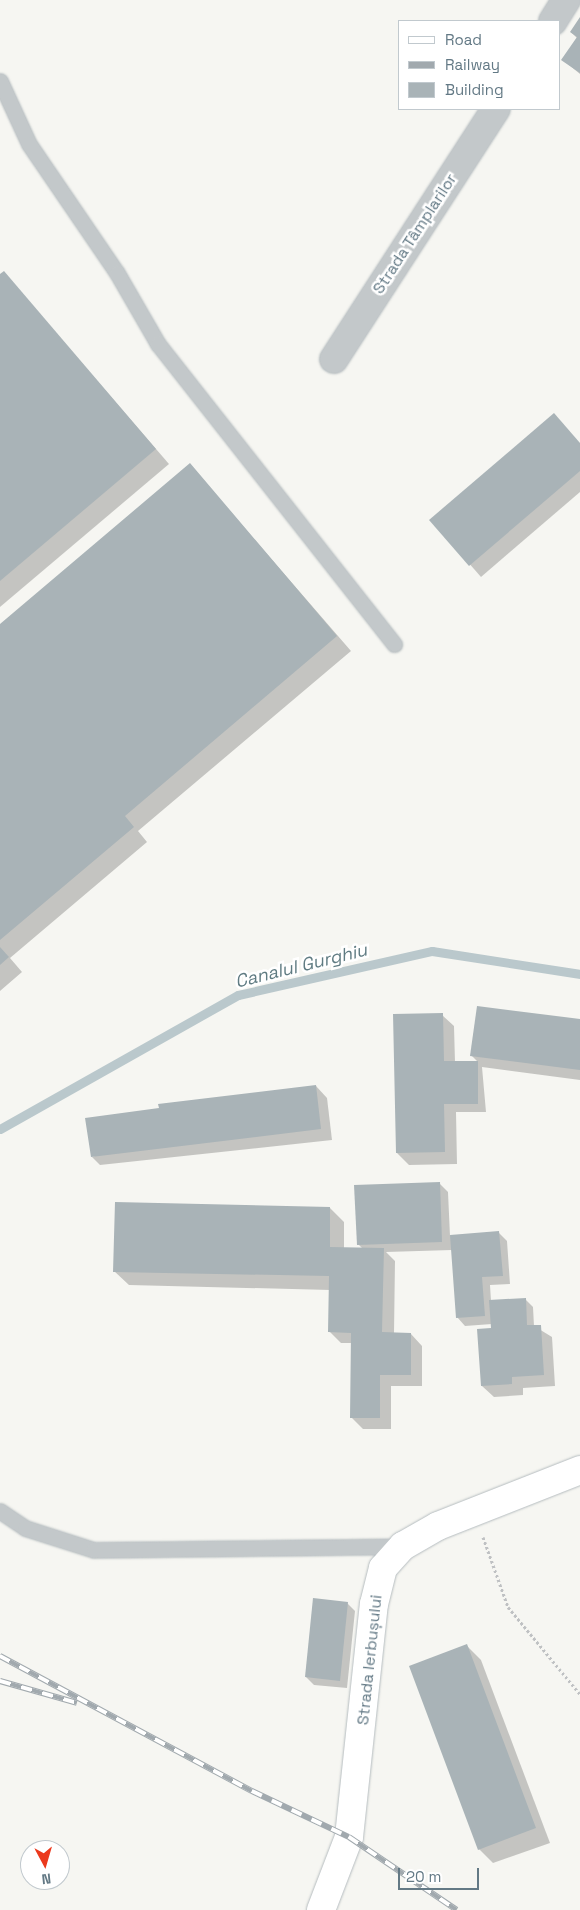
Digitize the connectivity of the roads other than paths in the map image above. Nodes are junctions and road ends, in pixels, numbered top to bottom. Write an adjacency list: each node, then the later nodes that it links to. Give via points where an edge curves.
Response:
1 (566, 0): 2 (street)
2 (554, 20)
3 (0, 81): 6 (lane, via 28,144 117,272 158,344)
4 (495, 110): 5 (street, Strada Tâmplarilor)
5 (334, 360)
6 (394, 644)
7 (580, 1470): 9 (main road, Strada Ierbușului, via 474,1510)
8 (0, 1511): 9 (lane, via 25,1528 94,1550)
9 (403, 1546): 10 (main road, Strada Ierbușului, via 383,1568 374,1604 349,1837)
10 (321, 1910)

